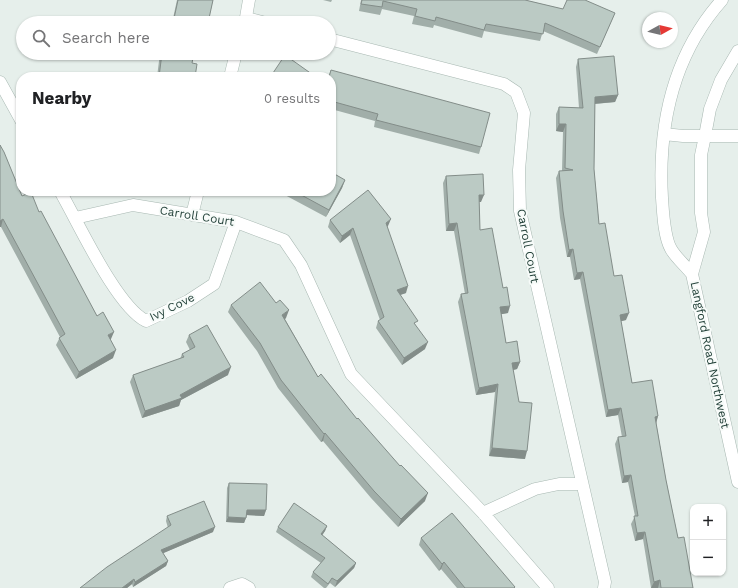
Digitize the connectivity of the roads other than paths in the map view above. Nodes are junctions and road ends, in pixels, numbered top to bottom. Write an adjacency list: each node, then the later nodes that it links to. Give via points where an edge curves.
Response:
1 (249, 0): 4 (street)
2 (708, 0): 5 (street)
3 (722, 0): 5 (street, Langford Road Northwest)
4 (246, 16)
5 (706, 18): 12 (street, Langford Road Northwest, via 681,65 670,97)
6 (336, 41): 22 (street, Carroll Court, via 504,84 516,92 524,113 519,170 520,211)
7 (738, 51): 13 (street, Langford Road Northwest, via 721,80 710,109)
8 (234, 60): 9 (street)
9 (231, 72)
10 (0, 82): 11 (street)
11 (16, 111)
12 (664, 134): 13 (street); 20 (street, Langford Road Northwest, via 660,172 663,217 670,248)
13 (705, 136): 14 (street); 20 (street, Langford Road Northwest, via 701,156 701,213 704,232)
14 (738, 136)
15 (63, 196): 18 (street, Ivy Cove)
16 (197, 196): 17 (street)
17 (192, 215): 18 (street, Carroll Court, via 133,205); 19 (street, Carroll Court)
18 (75, 218): 19 (street, Ivy Cove, via 115,289 137,316 146,321 188,301 214,284)
19 (236, 222): 23 (street, Carroll Court, via 284,240 301,265 351,374)
20 (692, 274): 21 (street, Langford Road Northwest)
21 (738, 482)
22 (582, 484): 23 (street, via 535,488); 27 (street, Carroll Court, via 605,582)
23 (483, 513): 26 (street, Carroll Court)
24 (230, 588): 25 (street, via 242,584)
25 (249, 588)
26 (548, 588)
27 (604, 588)

